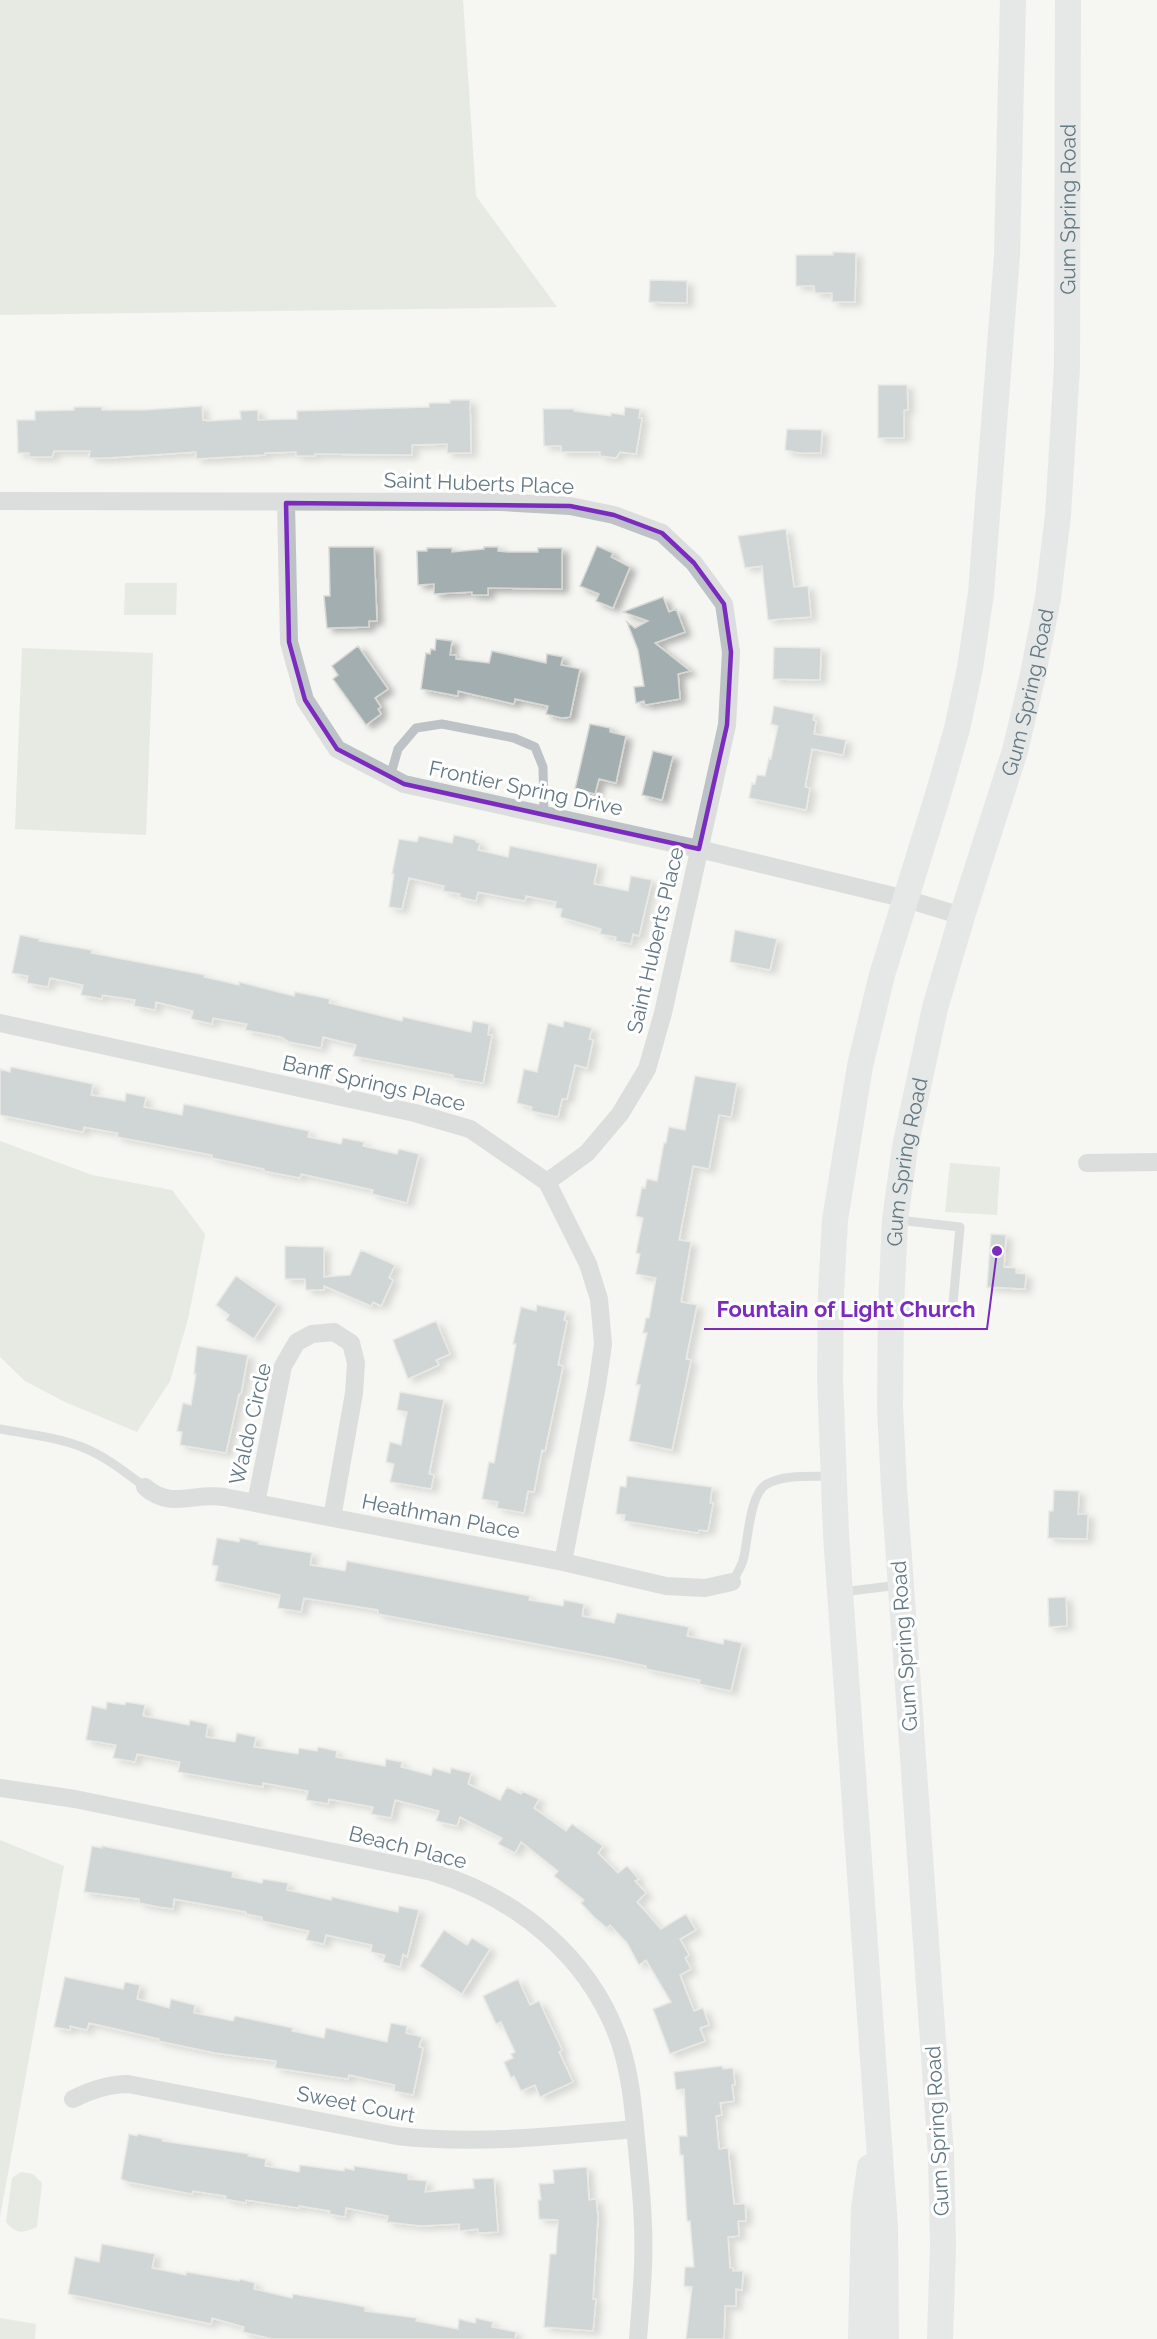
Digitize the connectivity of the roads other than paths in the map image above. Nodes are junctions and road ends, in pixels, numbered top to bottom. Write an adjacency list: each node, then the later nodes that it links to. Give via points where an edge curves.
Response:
1 (1013, 0): 8 (main road, via 1007,255 981,593 957,729)
2 (1068, 0): 9 (main road, Gum Spring Road, via 1067,367 1058,515 1048,598 1015,751)
3 (0, 501): 4 (street, Saint Huberts Place)
4 (286, 503): 5 (street, Frontier Spring Drive, via 289,642 305,700 337,749); 7 (street, Saint Huberts Place, via 501,502 570,506 614,514 662,533 694,563 724,604 731,651 727,725)
5 (390, 777): 6 (street, Frontier Spring Drive, via 404,784); 6 (lane, via 398,749 416,728 442,724 514,738 535,747 543,767)
6 (544, 815): 7 (street, Frontier Spring Drive)
7 (699, 849): 8 (street, Frontier Spring Drive); 13 (street, Saint Huberts Place, via 663,1013 646,1069 620,1114 587,1153)
8 (906, 898): 9 (street, Frontier Spring Drive); 17 (main road, via 860,1066 835,1220 830,1368)
9 (962, 916): 14 (main road, Gum Spring Road, via 919,1079)
10 (0, 1023): 13 (street, Banff Springs Place, via 415,1113 470,1129)
11 (1157, 1162): 12 (street)
12 (1086, 1163)
13 (547, 1182): 21 (street, Banff Springs Place, via 588,1263 598,1299 603,1344)
14 (895, 1220): 15 (main road, Gum Spring Road); 15 (lane, via 960,1227 951,1314)
15 (891, 1307): 23 (main road, Gum Spring Road, via 890,1407)
16 (0, 1429): 18 (lane, via 84,1448)
17 (834, 1476): 22 (lane, via 780,1480 762,1488 754,1503 744,1559); 24 (main road)
18 (145, 1487): 19 (street, Heathman Place, via 170,1500 214,1495)
19 (256, 1503): 20 (street, Heathman Place); 20 (street, Waldo Circle, via 283,1366 297,1342 312,1334 334,1332 351,1343 356,1363)
20 (332, 1518): 21 (street, Heathman Place)
21 (563, 1562): 22 (street, Heathman Place, via 666,1586 705,1588)
22 (732, 1582)
23 (899, 1585): 24 (lane); 32 (main road, Gum Spring Road, via 941,2155)
24 (840, 1592): 27 (main road)
25 (0, 1788): 28 (street, Beach Place, via 75,1799 432,1872 491,1894 557,1944 599,2001 626,2061)
26 (73, 2099): 28 (street, Sweet Court, via 93,2089 128,2084 427,2140)
27 (878, 2119): 30 (main road, via 864,2209); 31 (main road, via 885,2228)
28 (635, 2129): 29 (street, Beach Place, via 643,2221)
29 (638, 2339)
30 (861, 2339)
31 (886, 2339)
32 (940, 2339)

